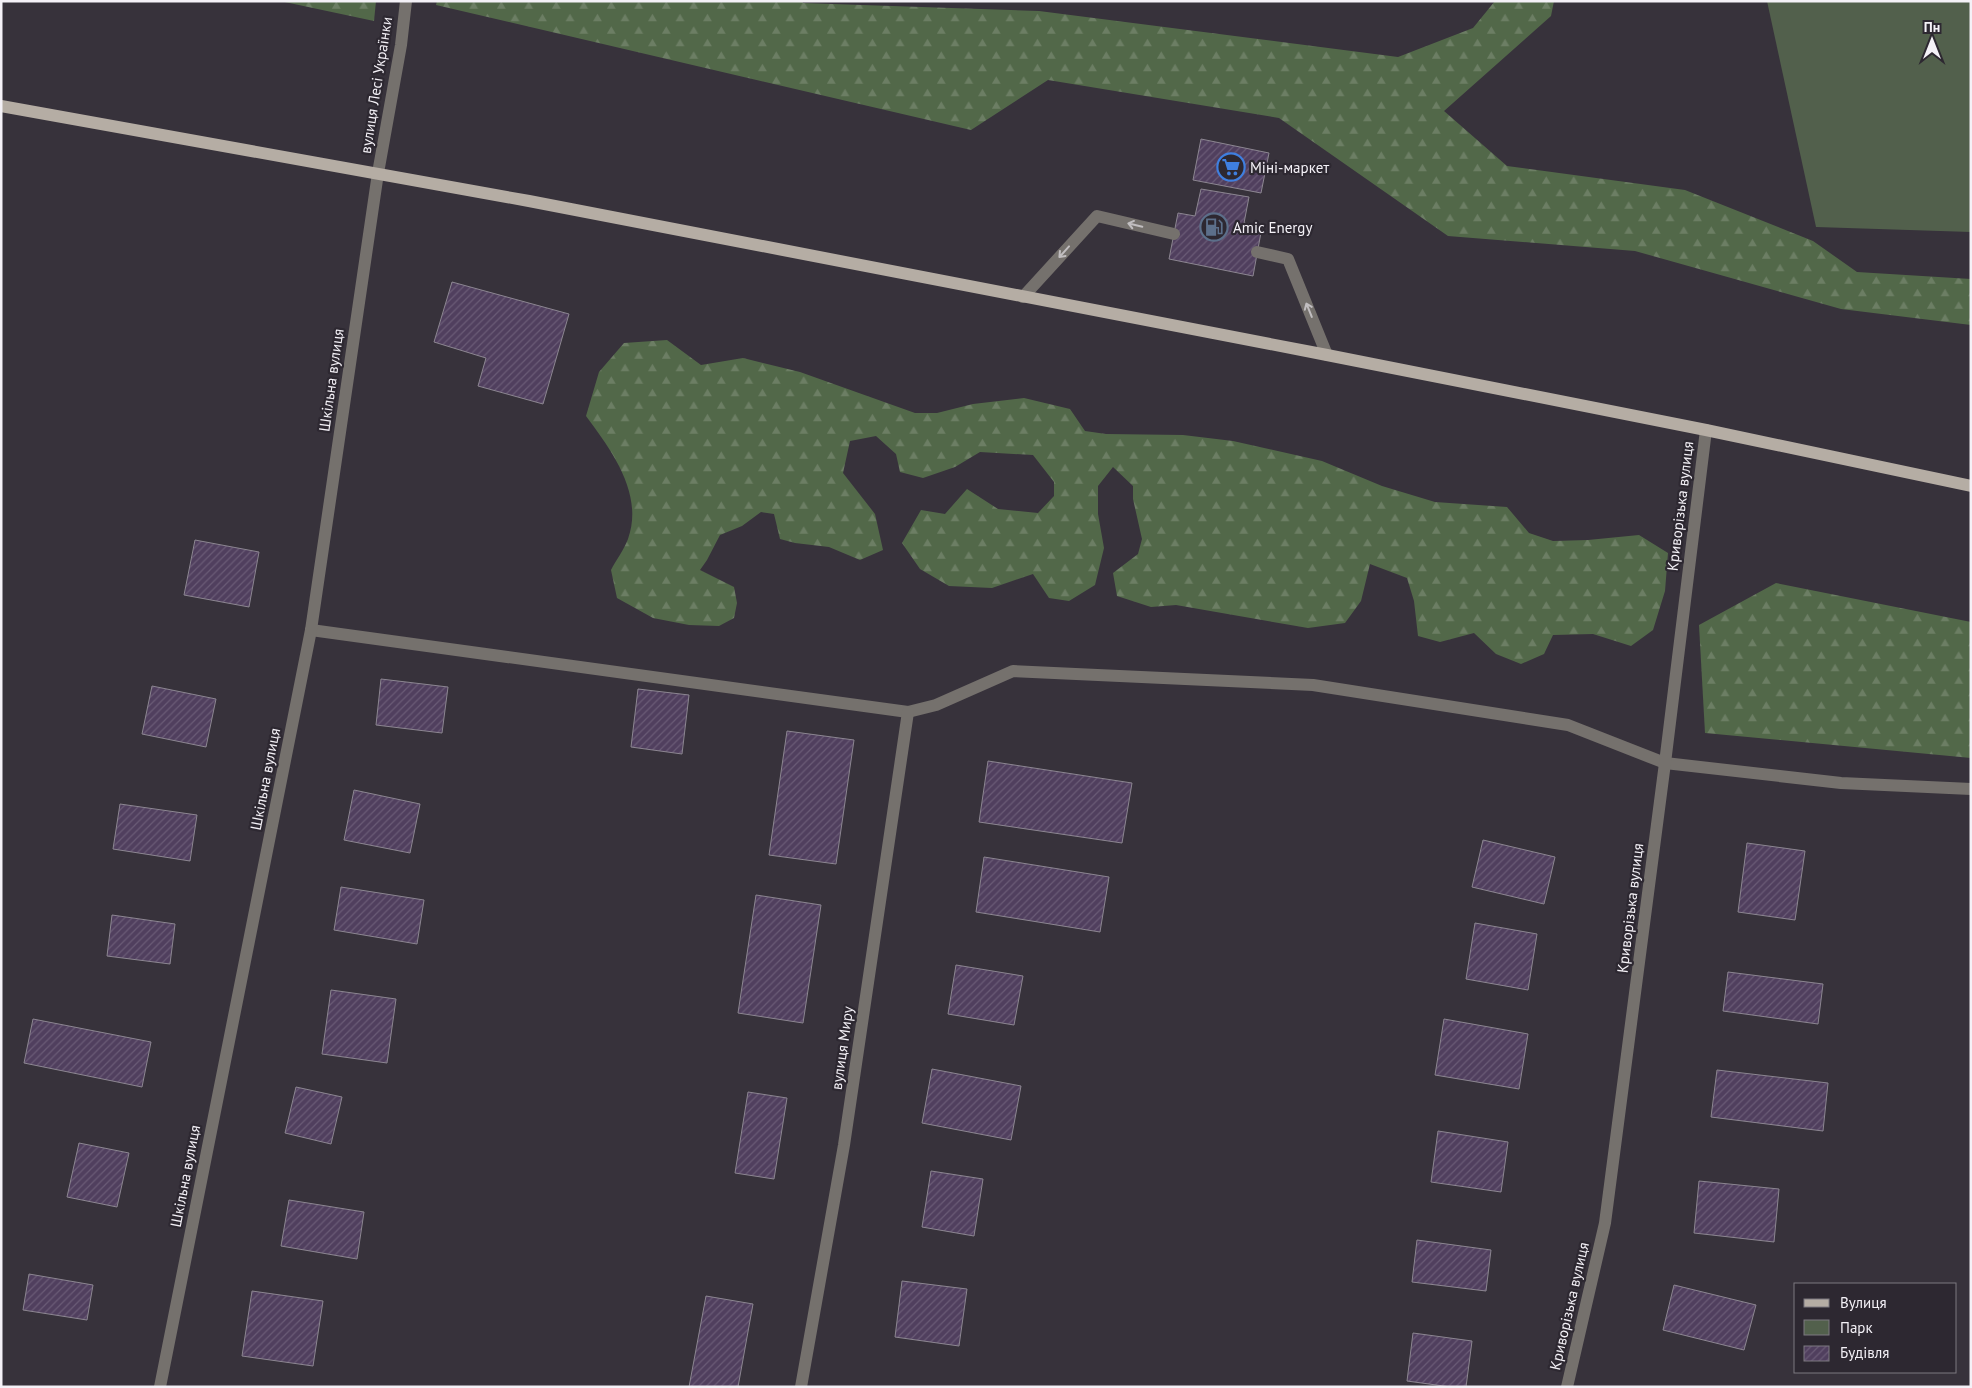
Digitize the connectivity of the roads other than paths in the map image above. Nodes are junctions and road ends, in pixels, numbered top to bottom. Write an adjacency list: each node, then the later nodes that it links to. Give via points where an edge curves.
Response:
1 (406, 1): 3 (street, вулиця Лесі Українки)
2 (1, 106): 3 (main road)
3 (378, 173): 6 (main road); 10 (street, Шкільна вулиця)
4 (1174, 234): 6 (street, one-way to 6, via 1097,216)
5 (1257, 252): 7 (street, one-way to 5, via 1288,259)
6 (1023, 297): 7 (main road)
7 (1327, 355): 8 (main road)
8 (1706, 430): 9 (main road); 12 (street, Криворізька вулиця)
9 (1971, 486)
10 (311, 630): 11 (street); 14 (street, Шкільна вулиця)
11 (908, 712): 12 (street, via 936,705 1012,671 1313,685 1568,725); 15 (street, вулиця Миру, via 844,1145)
12 (1665, 763): 13 (street, via 1842,783); 16 (street, Криворізька вулиця, via 1605,1223)
13 (1971, 789)
14 (160, 1387)
15 (801, 1387)
16 (1567, 1387)

